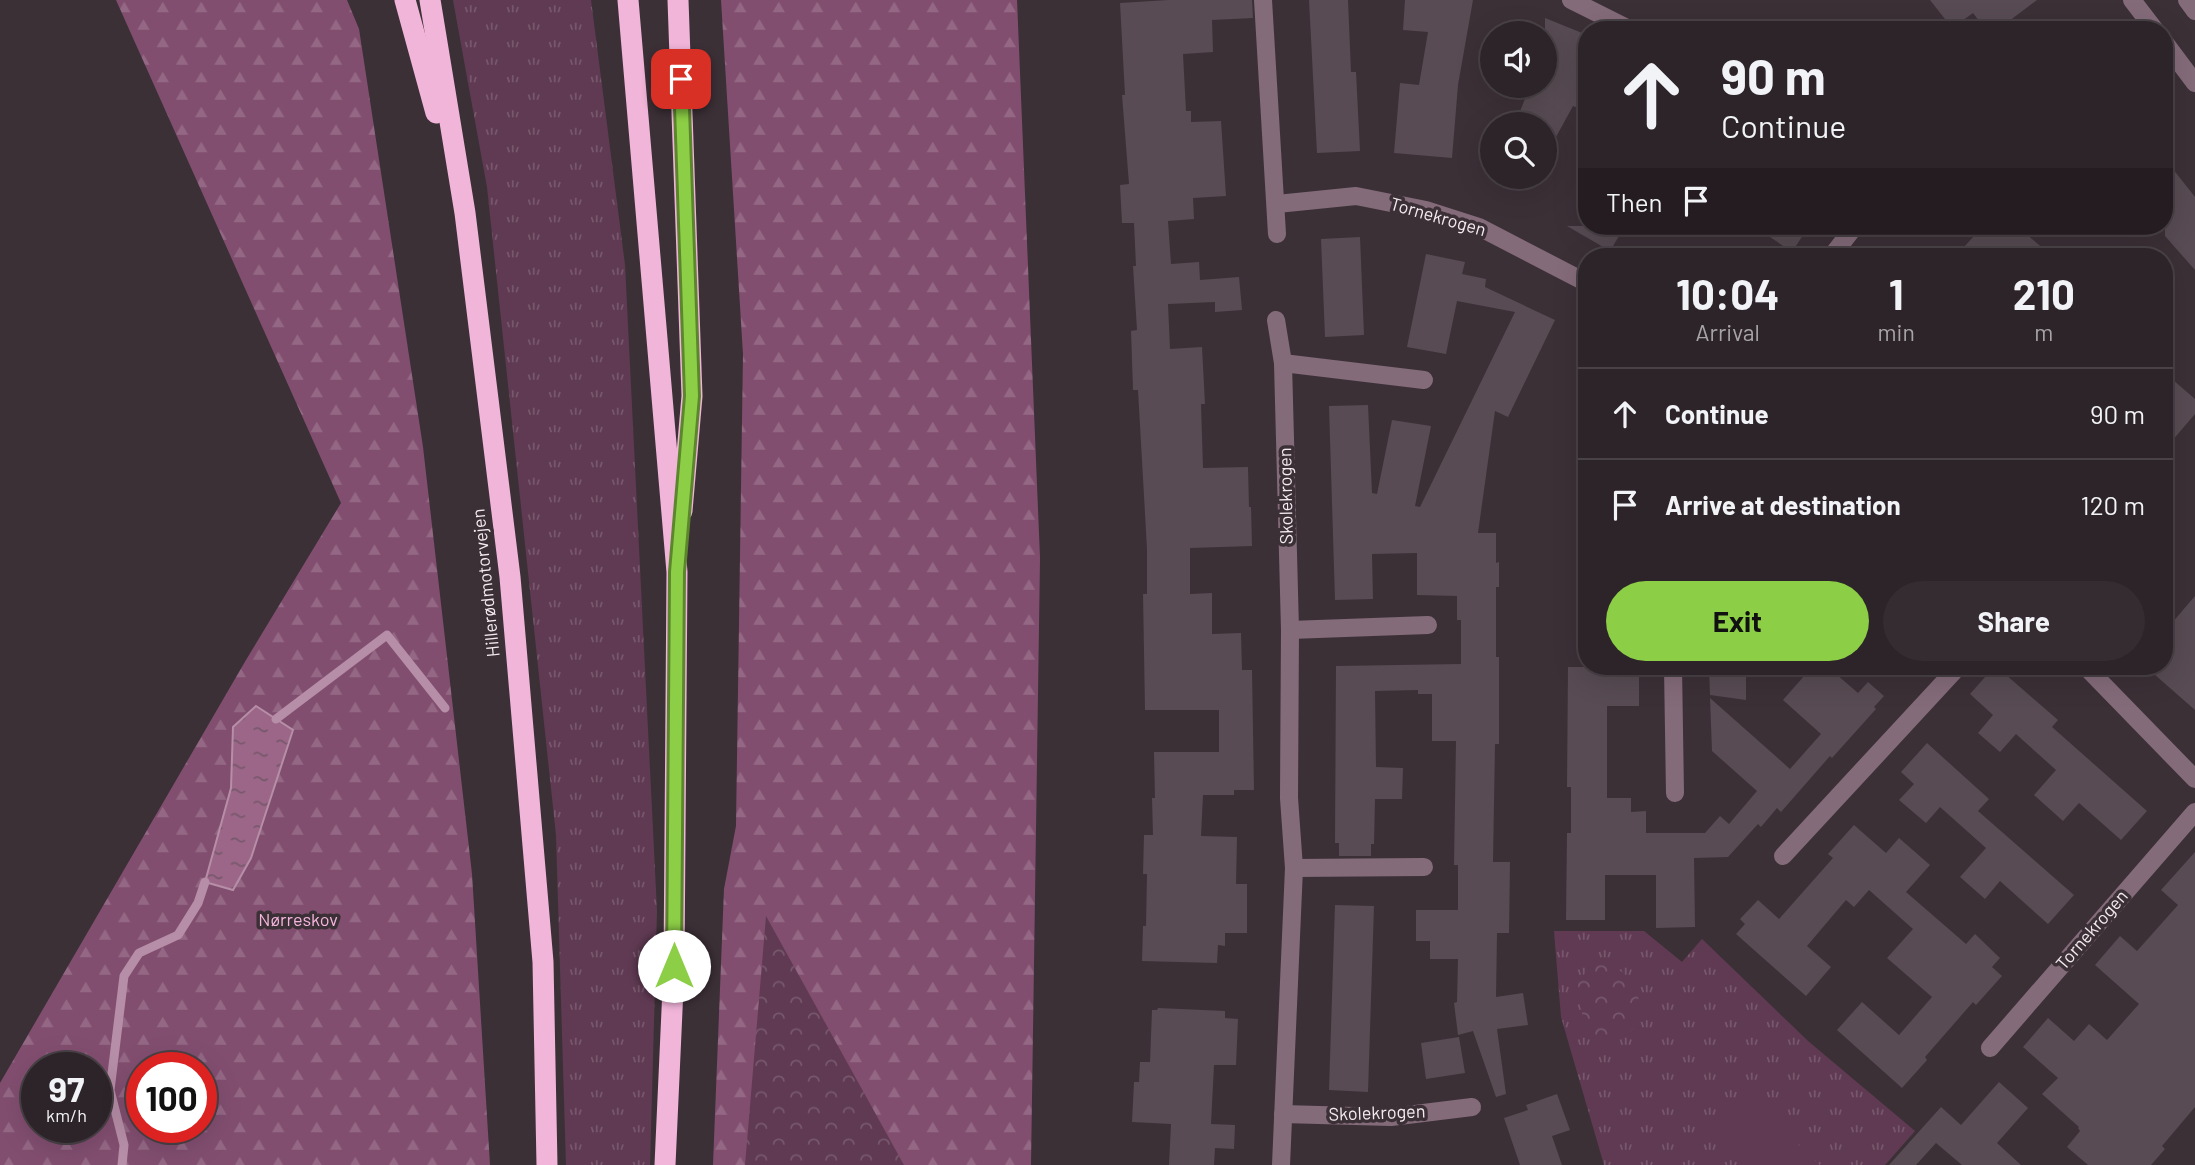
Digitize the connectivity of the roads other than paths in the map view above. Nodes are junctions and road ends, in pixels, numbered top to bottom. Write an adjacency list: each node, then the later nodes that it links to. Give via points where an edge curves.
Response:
1 (405, 0): 15 (highway)
2 (430, 0): 15 (highway, Hillerødmotorvejen)
3 (628, 0): 21 (highway)
4 (678, 0): 21 (highway, via 692,396)
5 (1263, 0): 14 (street)
6 (1571, 0): 10 (street)
7 (2132, 0): 11 (street)
8 (2187, 0): 9 (street)
9 (2195, 10)
10 (1613, 21)
11 (2148, 21)
12 (2173, 54): 13 (street)
13 (2195, 83)
14 (1277, 204): 16 (street); 17 (street, Tornekrogen, via 1356,196 1426,211 1479,226)
15 (465, 213): 36 (highway, Hillerødmotorvejen, via 510,577 543,962)
16 (1277, 234)
17 (1578, 278)
18 (1276, 320): 19 (street, Skolekrogen)
19 (1283, 363): 20 (street); 23 (street, Skolekrogen)
20 (1424, 380)
21 (677, 572): 37 (highway, via 674,966)
22 (1428, 625): 23 (street)
23 (1290, 629): 31 (street, Skolekrogen, via 1289,798)
24 (1673, 675): 28 (street)
25 (1951, 675): 30 (street)
26 (2094, 675): 27 (street)
27 (2195, 779)
28 (1675, 793)
29 (2195, 812): 33 (street, Tornekrogen)
30 (1783, 856)
31 (1294, 867): 32 (street); 35 (street, Skolekrogen)
32 (1424, 867)
33 (1990, 1048)
34 (1472, 1107): 35 (street, Skolekrogen, via 1391,1117)
35 (1283, 1114): 38 (street, Skolekrogen)
36 (547, 1165)
37 (665, 1165)
38 (1281, 1165)

